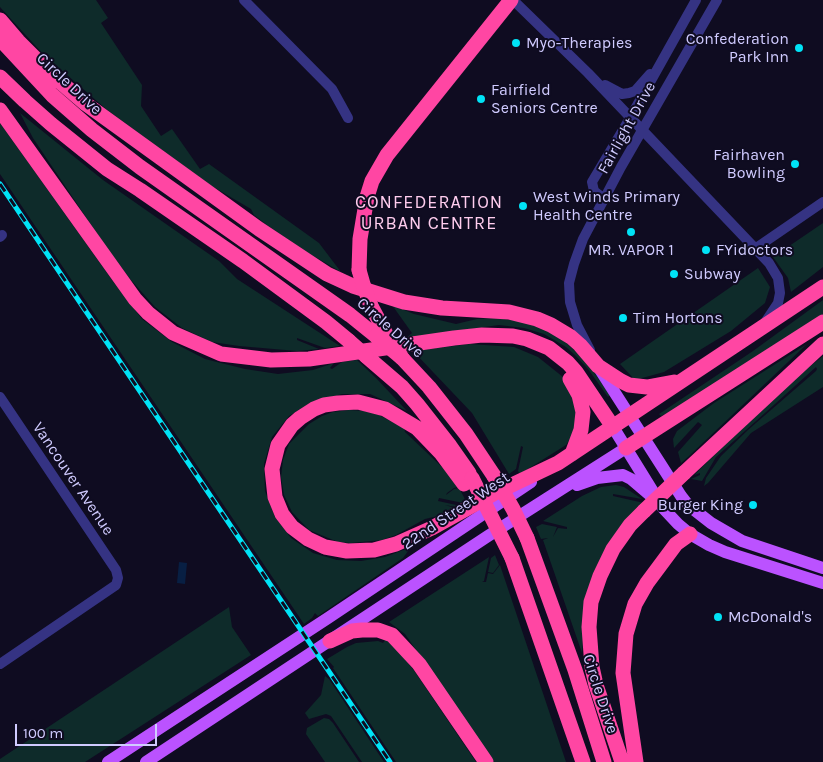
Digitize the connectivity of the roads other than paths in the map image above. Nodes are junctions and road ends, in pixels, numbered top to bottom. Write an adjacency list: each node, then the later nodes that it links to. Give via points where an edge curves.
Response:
1 (244, 0): 11 (street, via 332,89)
2 (512, 0): 8 (street); 20 (highway, bridge, via 405,131 372,181 363,218 359,270)
3 (696, 0): 7 (street, Fairlight Drive)
4 (717, 0): 13 (street, Fairlight Drive)
5 (0, 20): 23 (highway, via 50,74 86,104 327,274 404,302 509,312 537,319 571,338)
6 (0, 39): 20 (highway, Circle Drive, via 40,84 92,130)
7 (665, 56): 8 (street, via 635,91 622,94); 12 (street, Fairlight Drive)
8 (588, 73): 12 (street)
9 (0, 77): 32 (highway, bridge, via 25,102 107,169 243,261 349,341 417,404 450,446)
10 (0, 110): 22 (highway, via 135,299 174,333 202,347 221,354 271,360 310,358 482,335 514,336)
11 (348, 118)
12 (630, 118): 13 (street); 14 (street, Fairlight Drive, via 592,182 594,191)
13 (641, 130): 14 (street, Fairlight Drive); 16 (street)
14 (604, 199): 23 (street, via 584,239 569,283 574,318)
15 (823, 202): 16 (street)
16 (756, 248): 19 (street, via 774,270 780,285 778,303)
17 (823, 287): 19 (highway, 22nd Street West)
18 (823, 322): 28 (highway)
19 (761, 328): 24 (highway, 22nd Street West)
20 (381, 335): 44 (highway, Circle Drive, bridge, via 405,358 466,434 513,509 527,538 575,670)
21 (823, 344): 45 (highway, bridge, via 630,525 600,576 591,602 592,667)
22 (549, 348): 27 (highway, via 576,372); 30 (highway, via 582,403 583,420)
23 (598, 366): 24 (highway, via 621,382 638,387 668,384); 26 (main road)
24 (685, 378): 26 (highway, 22nd Street West)
25 (0, 397): 39 (street, Vancouver Avenue, via 116,570 118,578 116,585)
26 (630, 416): 27 (highway, 22nd Street West); 28 (main road)
27 (613, 427): 29 (main road); 30 (highway, 22nd Street West)
28 (643, 436): 29 (highway); 36 (main road, via 681,496 711,523 742,541)
29 (626, 448): 33 (main road); 34 (main road)
30 (572, 454): 31 (highway, 22nd Street West)
31 (558, 463): 32 (highway, via 408,539 386,548 360,551 325,547 292,527 278,506 272,470 278,445 300,418 324,405 358,402 386,409 417,428); 40 (main road, 22nd Street West)
32 (468, 481): 43 (highway, bridge, via 512,558)
33 (554, 494): 34 (main road, via 597,478 623,475); 38 (main road)
34 (663, 508): 35 (main road)
35 (690, 534): 37 (main road, via 725,552); 46 (highway, via 676,544 647,582 635,604 626,634 623,673)
36 (823, 568)
37 (823, 583)
38 (330, 641): 41 (main road); 42 (highway, via 362,630 378,630 392,635 420,664)
39 (1, 661)
40 (108, 762)
41 (146, 762)
42 (486, 762)
43 (583, 762)
44 (604, 762)
45 (622, 762)
46 (636, 762)

